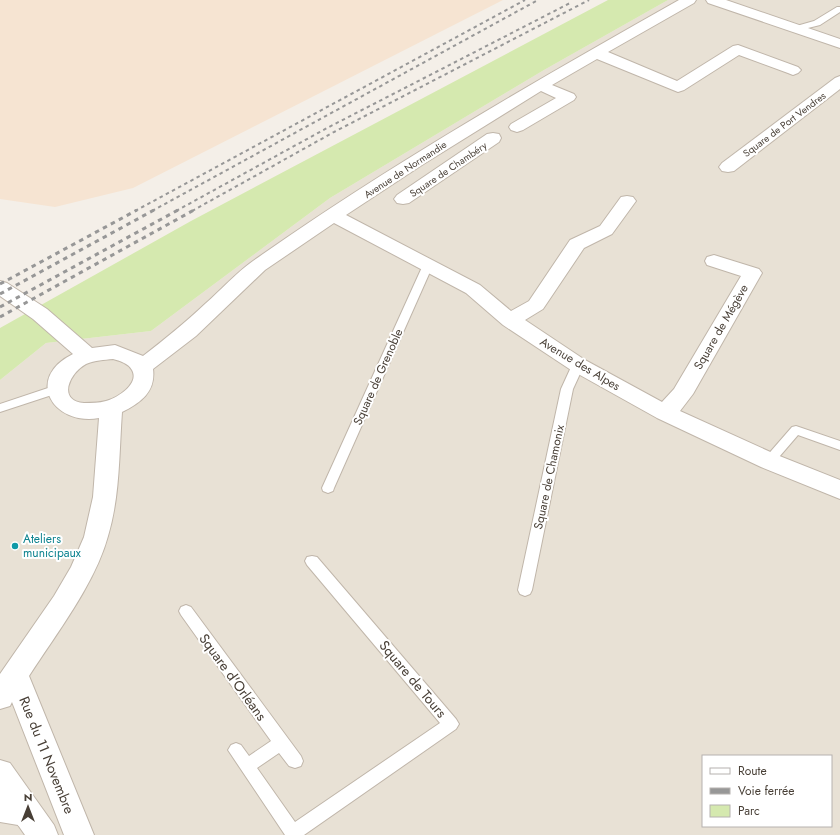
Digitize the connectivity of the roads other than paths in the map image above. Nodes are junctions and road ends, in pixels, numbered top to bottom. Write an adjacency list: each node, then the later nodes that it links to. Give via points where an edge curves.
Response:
1 (689, 0): 6 (street, Avenue de Normandie)
2 (713, 0): 4 (street)
3 (840, 9): 4 (lane, via 817,23)
4 (796, 29): 5 (street)
5 (840, 44)
6 (596, 53): 7 (street, via 678,87 738,49); 9 (street, Avenue de Normandie)
7 (793, 70)
8 (840, 81): 13 (street, Square de Port Vendres)
9 (540, 85): 10 (street, via 568,97); 12 (street, Avenue de Normandie)
10 (517, 127)
11 (493, 138): 14 (street, Square de Chambéry)
12 (416, 161): 14 (street); 17 (street, Avenue de Normandie)
13 (728, 166)
14 (442, 173): 15 (street, Square de Chambéry)
15 (403, 200)
16 (627, 201): 21 (street, via 606,230 577,244 536,305)
17 (333, 215): 19 (street, Avenue des Alpes); 24 (street, Avenue de Normandie, via 258,266 189,331)
18 (714, 261): 28 (street, Square de Mégève, via 752,273 682,394)
19 (428, 265): 21 (street, Avenue des Alpes, via 473,289); 31 (lane, Square de Grenoble)
20 (0, 287): 22 (street, via 40,314)
21 (510, 320): 23 (street, Avenue des Alpes)
22 (88, 356): 24 (street, via 115,352 136,360); 25 (street, via 75,361 64,370 58,379)
23 (578, 365): 28 (street, Avenue des Alpes); 34 (lane, Square de Chamonix, via 567,389)
24 (142, 367): 27 (street, via 142,386 124,403)
25 (57, 389): 26 (lane); 27 (street, via 60,398 68,406 95,411)
26 (0, 408)
27 (111, 408): 36 (street, via 105,497 96,537 82,570 63,603)
28 (665, 413): 30 (street, Avenue des Alpes)
29 (840, 446): 30 (lane, via 796,430)
30 (769, 461): 32 (street, Avenue des Alpes)
31 (328, 488)
32 (840, 490)
33 (312, 561): 43 (lane, Square de Tours, via 452,724)
34 (525, 590)
35 (186, 611): 37 (lane, Square d'Orléans)
36 (8, 686): 44 (street, Rue du 11 Novembre)
37 (281, 743): 39 (lane, Square d'Orléans); 40 (lane)
38 (236, 750): 40 (lane)
39 (295, 761)
40 (247, 766): 43 (lane)
41 (0, 772): 42 (street)
42 (23, 818)
43 (294, 834)
44 (79, 835)

